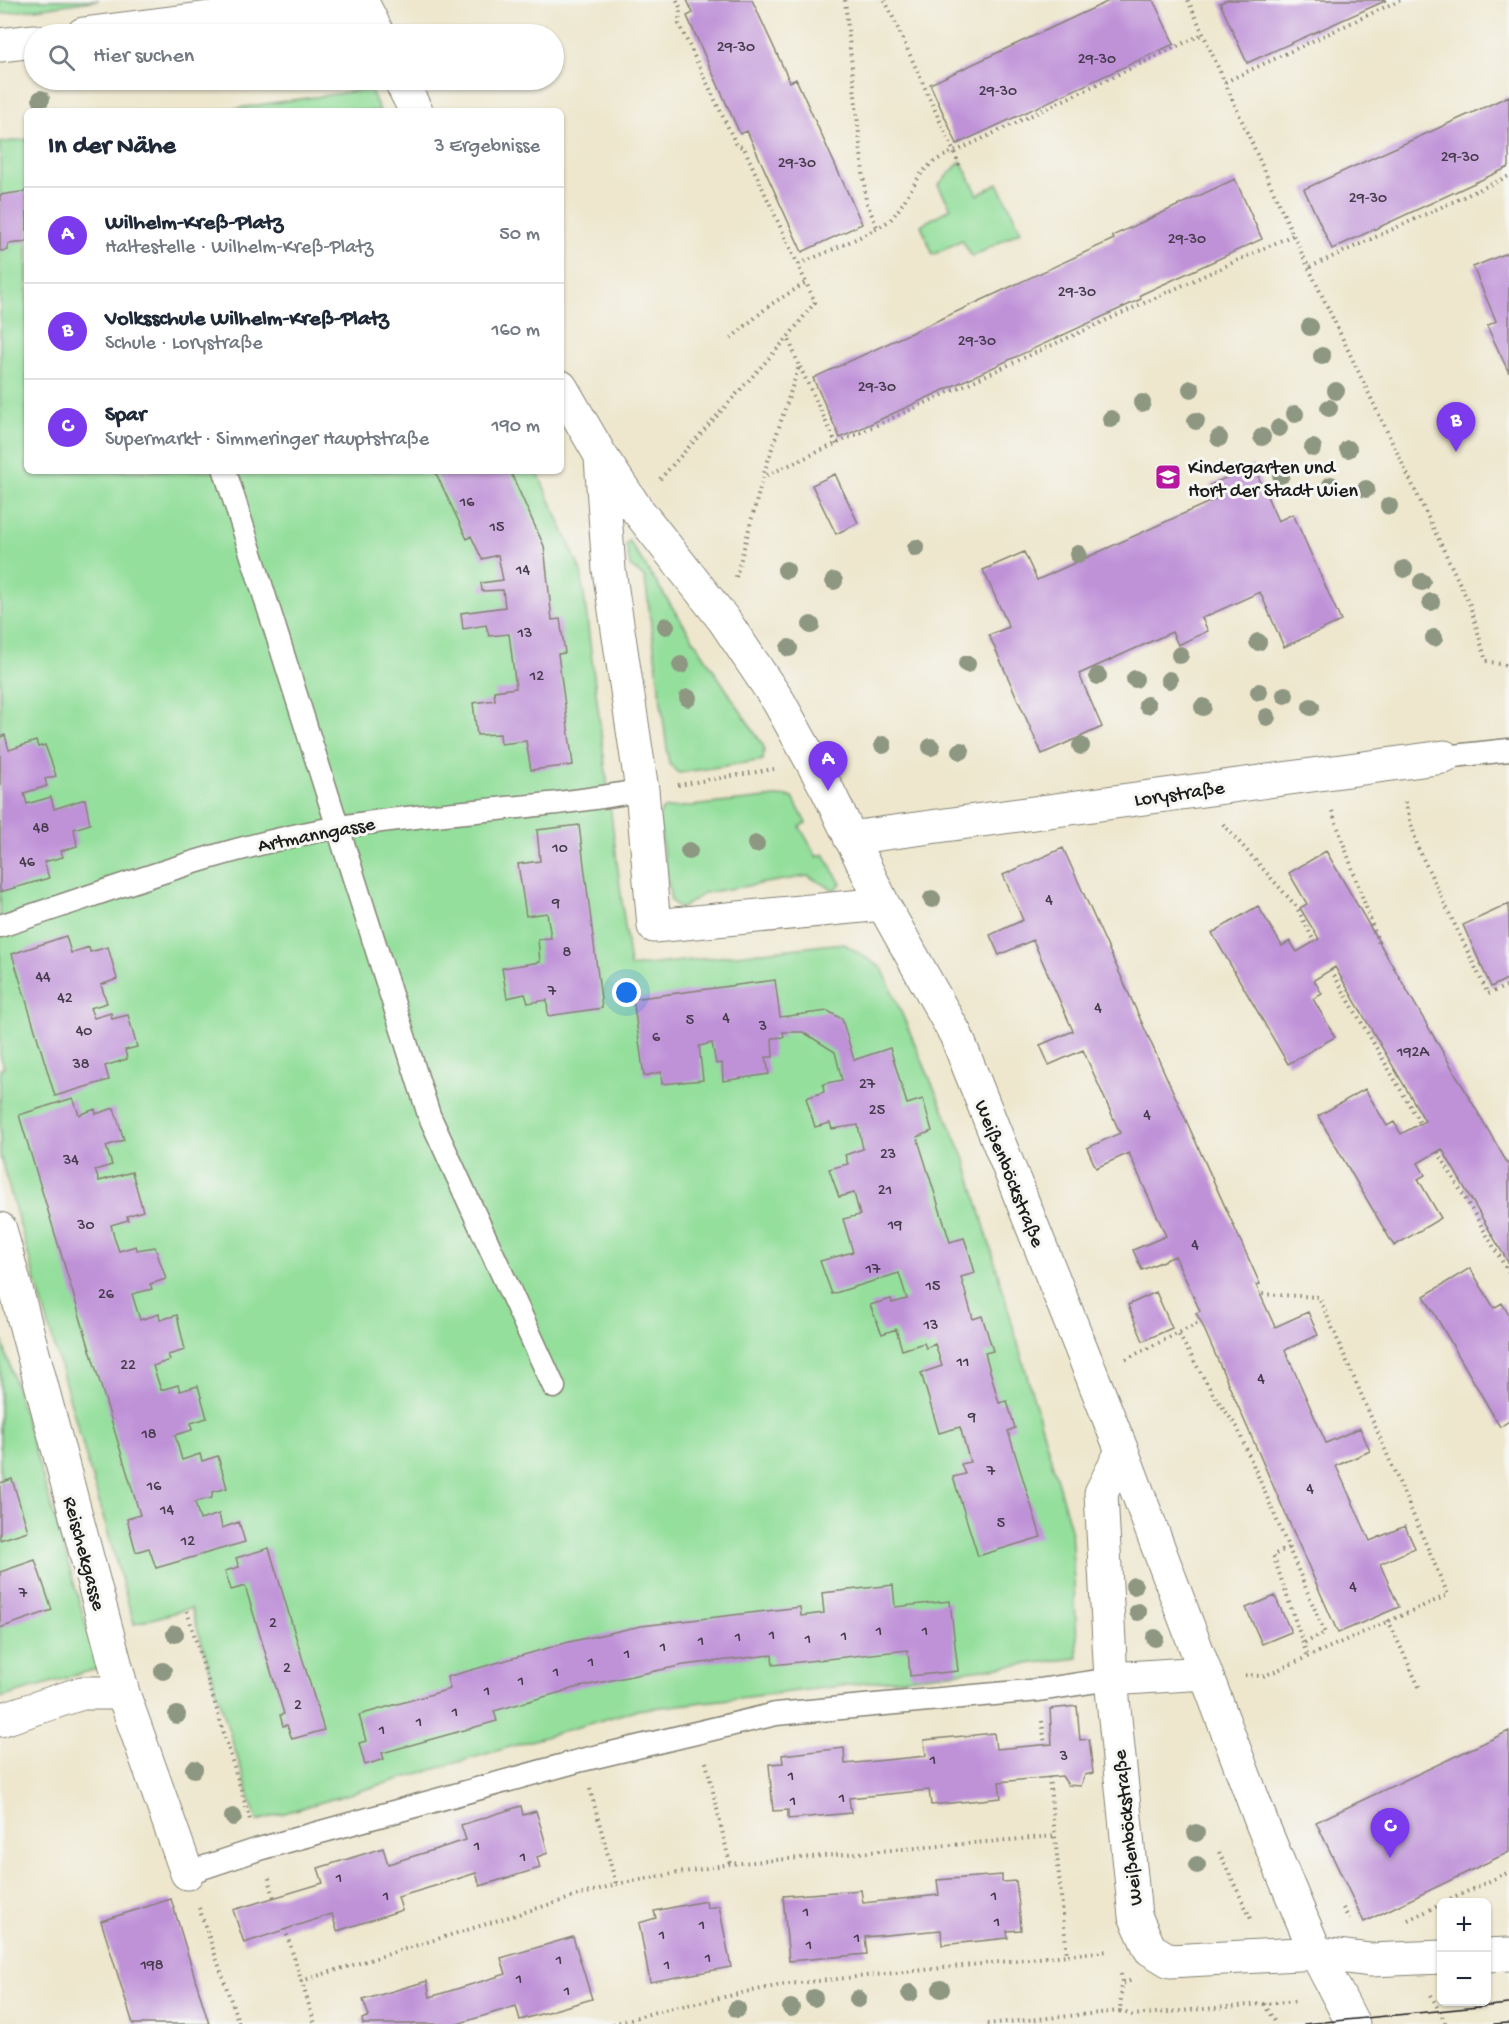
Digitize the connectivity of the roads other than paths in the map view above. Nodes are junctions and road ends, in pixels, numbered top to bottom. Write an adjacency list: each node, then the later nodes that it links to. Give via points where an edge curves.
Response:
1 (368, 14): 2 (street, via 257,12)
2 (162, 24)
3 (24, 42): 4 (street)
4 (0, 45)
5 (405, 90): 6 (street)
6 (414, 108)
7 (564, 392): 8 (street, Weißenböckstraße)
8 (601, 456): 12 (street, via 609,570); 14 (street, Weißenböckstraße, via 635,507 724,620 779,702)
9 (226, 474): 13 (lane)
10 (1509, 750): 11 (lane, Lorystraße)
11 (1444, 757): 14 (street, Lorystraße)
12 (642, 790): 13 (lane, Artmanngasse, via 592,800 461,810); 15 (street, via 654,926)
13 (339, 827): 16 (lane, Artmanngasse, via 248,846); 18 (lane, via 429,1115)
14 (850, 838): 15 (street, Weißenböckstraße)
15 (883, 904): 19 (street, Weißenböckstraße, via 956,1035)
16 (0, 926)
17 (0, 1228): 22 (street, Reischekgasse)
18 (554, 1388)
19 (1122, 1451): 20 (street, Weißenböckstraße); 21 (street, Weißenböckstraße, via 1101,1493)
20 (1205, 1673): 21 (street); 25 (street, Weißenböckstraße)
21 (1111, 1679): 24 (lane, via 1039,1690 776,1714 582,1760); 25 (street, Weißenböckstraße, via 1135,1916 1150,1949 1170,1961)
22 (123, 1693): 23 (street, via 82,1693); 24 (street, Reischekgasse)
23 (0, 1720)
24 (187, 1873)
25 (1316, 1953): 28 (street, via 1370,1960); 29 (street, Weißenböckstraße)
26 (1509, 1954): 27 (street)
27 (1491, 1955)
28 (1437, 1957)
29 (1346, 2011)

